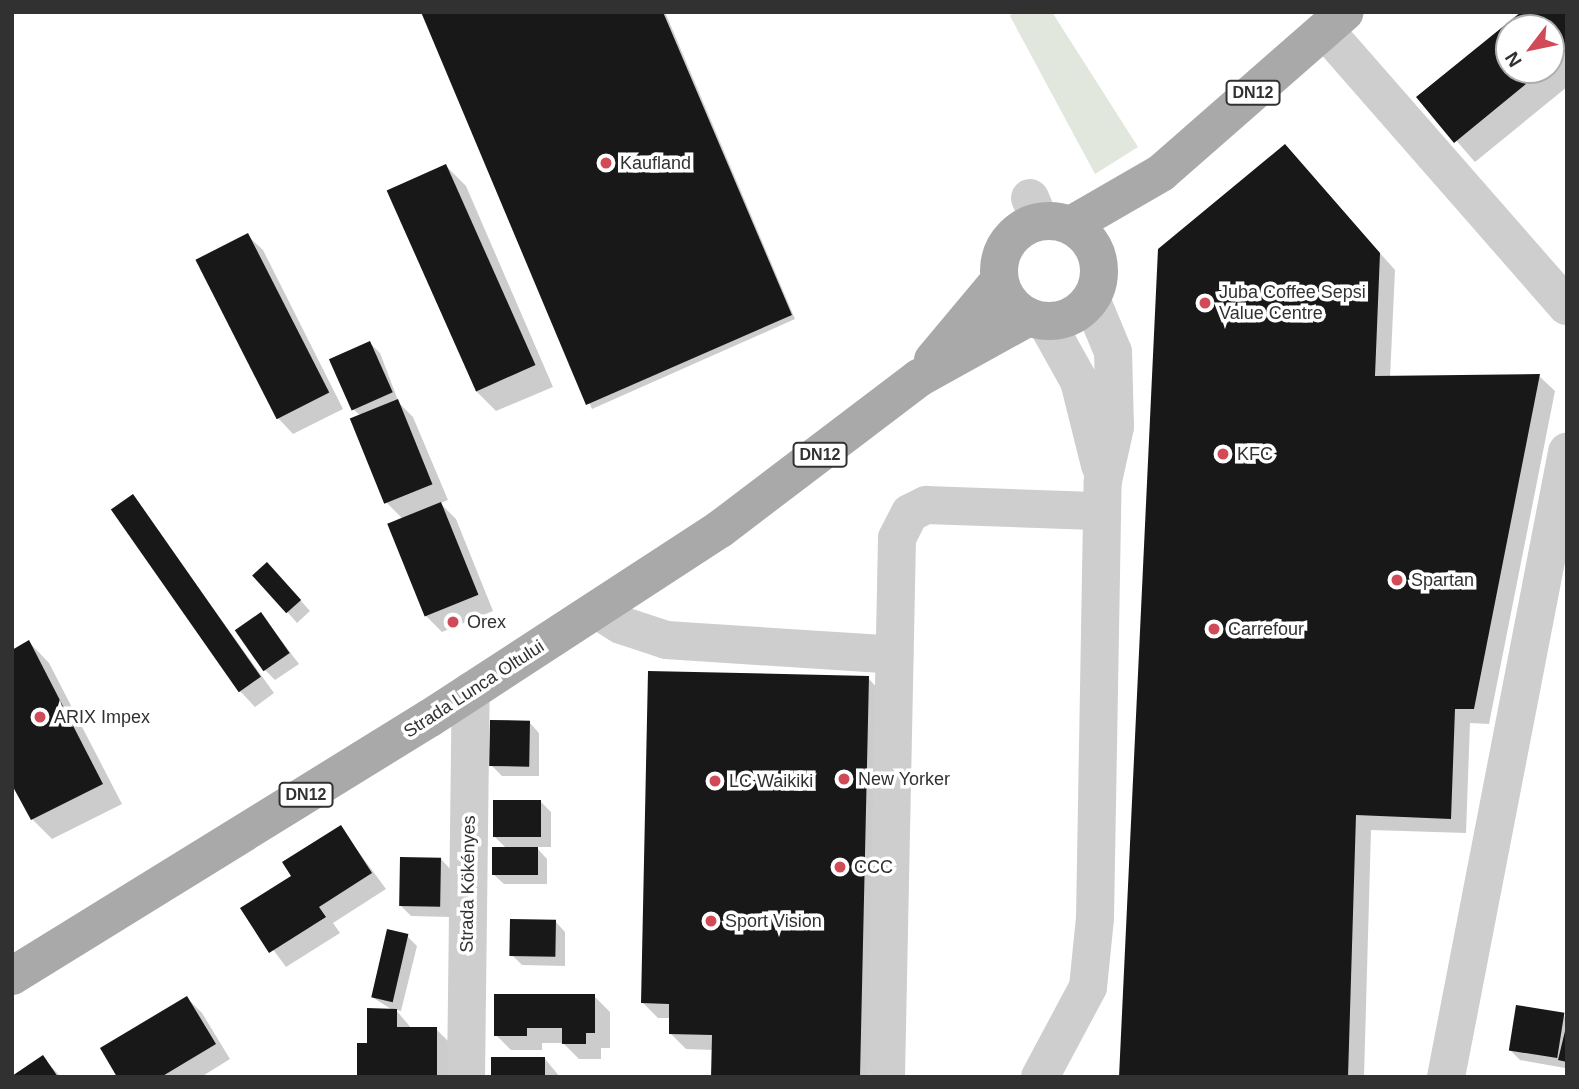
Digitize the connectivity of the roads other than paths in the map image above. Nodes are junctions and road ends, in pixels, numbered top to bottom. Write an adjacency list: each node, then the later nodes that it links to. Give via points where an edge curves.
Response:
1 (1335, 21): 2 (main road, DN12); 7 (street)
2 (1161, 173): 3 (main road); 4 (main road)
3 (1047, 215): 4 (main road, via 1084,235); 5 (main road, via 1012,236 998,265)
4 (1097, 255): 6 (main road, via 1097,285)
5 (999, 281): 8 (main road, via 1015,309); 9 (main road)
6 (1091, 299): 8 (main road, via 1071,316); 11 (street, via 1113,352 1115,427)
7 (1567, 306)
8 (1037, 319): 9 (main road); 11 (street, via 1079,381)
9 (919, 378): 12 (main road, Strada Lunca Oltului / DN12, via 720,529)
10 (1567, 452): 19 (street)
11 (1102, 496): 13 (street, via 926,505 910,513 897,538); 18 (street, via 1095,918 1088,987)
12 (597, 610): 13 (street, via 621,625 666,640); 14 (main road, Strada Lunca Oltului / DN12)
13 (895, 655): 17 (street)
14 (471, 691): 15 (main road, Strada Lunca Oltului / DN12); 16 (street, Strada Kökényes)
15 (12, 976)
16 (466, 1077)
17 (886, 1077)
18 (1040, 1077)
19 (1447, 1077)

